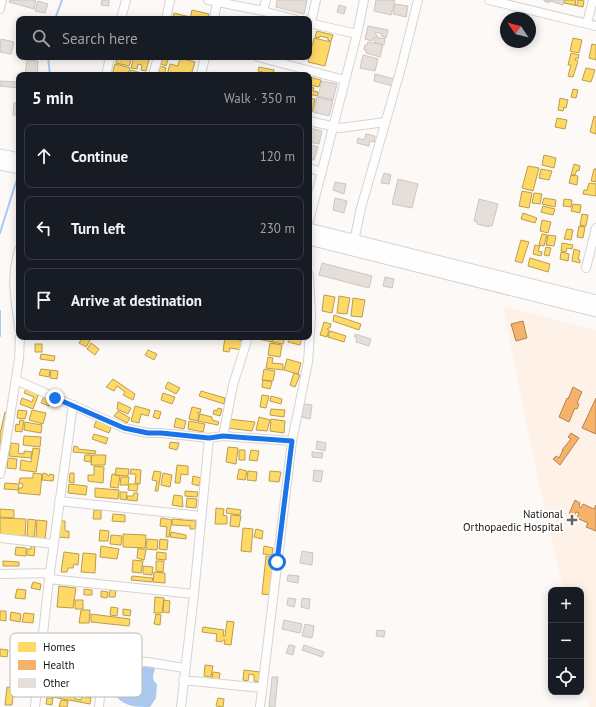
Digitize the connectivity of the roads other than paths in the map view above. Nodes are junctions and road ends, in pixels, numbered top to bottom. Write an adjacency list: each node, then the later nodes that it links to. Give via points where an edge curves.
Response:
1 (2, 0): 13 (street)
2 (126, 0): 15 (street)
3 (170, 0): 16 (street)
4 (208, 0): 11 (street)
5 (266, 0): 14 (street)
6 (316, 0): 19 (street)
7 (364, 0): 23 (street)
8 (418, 0): 33 (street)
9 (489, 0): 12 (street)
10 (593, 0): 21 (street)
11 (218, 2): 14 (street); 17 (street)
12 (524, 4): 21 (street)
13 (0, 10)
14 (263, 11): 18 (street)
15 (122, 16)
16 (167, 16)
17 (215, 16)
18 (282, 16)
19 (312, 16)
20 (312, 23): 23 (street)
21 (587, 23): 22 (street)
22 (596, 26)
23 (357, 34): 31 (street)
24 (109, 60): 28 (street)
25 (157, 60): 29 (street)
26 (204, 60): 30 (street)
27 (269, 60): 31 (street)
28 (107, 72)
29 (154, 72)
30 (202, 72)
31 (345, 80): 34 (street)
32 (312, 122): 34 (street)
33 (386, 122): 34 (street, via 351,128); 45 (street)
34 (333, 127): 40 (street)
35 (0, 155): 36 (main road)
36 (16, 158)
37 (0, 164): 38 (main road)
38 (16, 167)
39 (312, 169): 40 (street)
40 (322, 172): 41 (street)
41 (312, 210)
42 (596, 228): 46 (street)
43 (312, 231): 45 (main road)
44 (312, 240): 51 (main road)
45 (354, 241): 49 (main road)
46 (593, 253): 48 (street)
47 (16, 258): 50 (street, via 13,287)
48 (586, 268)
49 (596, 301)
50 (16, 308)
51 (596, 311)
52 (20, 340): 55 (street)
53 (247, 340): 57 (street, via 233,385)
54 (310, 340): 59 (street)
55 (16, 380): 56 (street); 60 (street)
56 (73, 405): 58 (street, via 124,428 148,433); 61 (street)
57 (223, 436): 58 (street); 59 (street)
58 (209, 438): 62 (street)
59 (292, 441): 72 (street)
60 (0, 474)
61 (59, 501): 62 (street); 64 (street)
62 (201, 516): 67 (street)
63 (0, 538): 64 (street)
64 (54, 544): 66 (street)
65 (0, 574): 66 (street)
66 (49, 576): 67 (street); 68 (street)
67 (194, 594): 70 (street)
68 (43, 633)
69 (142, 662): 70 (street)
70 (184, 668): 71 (street)
71 (183, 680): 72 (street); 77 (street)
72 (262, 688): 78 (street)
73 (37, 697): 75 (street)
74 (99, 697): 76 (street)
75 (36, 707)
76 (98, 707)
77 (181, 707)
78 (260, 707)

